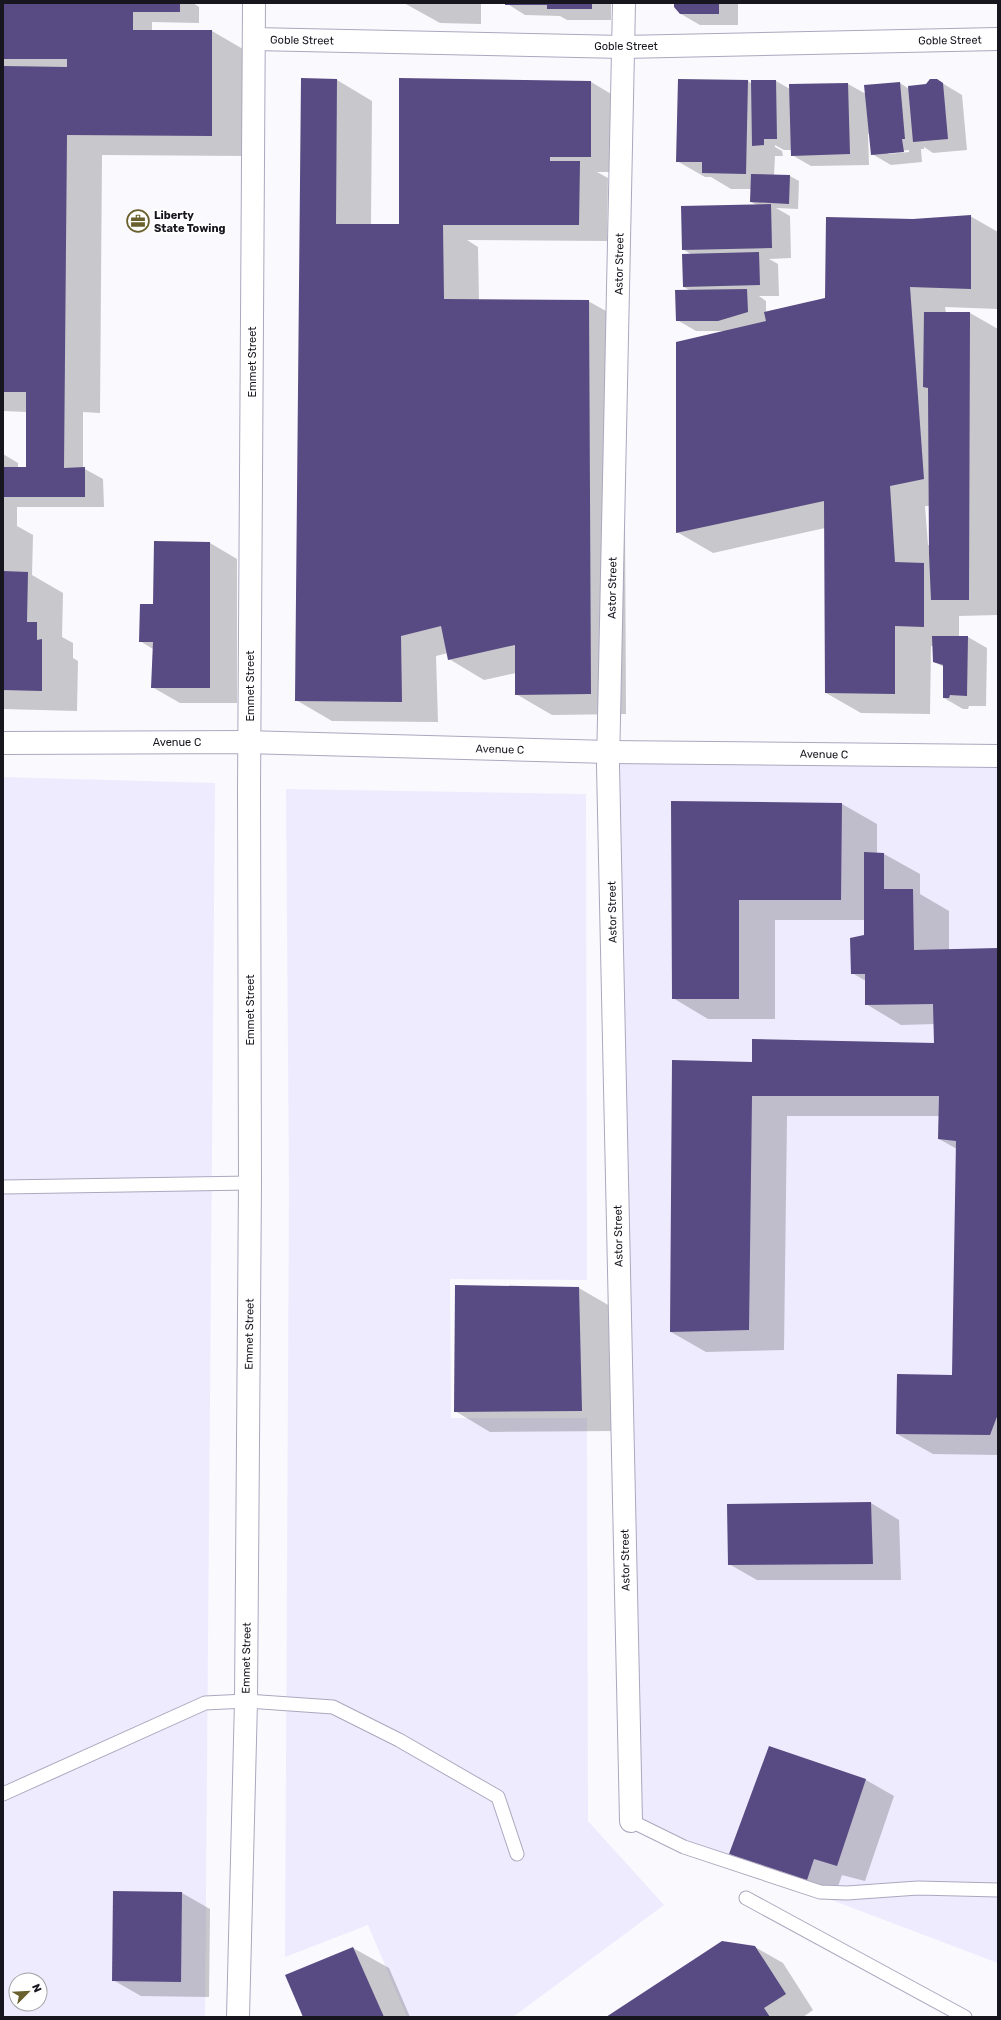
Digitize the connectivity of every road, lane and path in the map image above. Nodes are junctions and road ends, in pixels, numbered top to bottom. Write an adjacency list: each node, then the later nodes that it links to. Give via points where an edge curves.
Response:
1 (254, 3): 4 (street, Emmet Street)
2 (624, 3): 5 (street, Astor Street)
3 (998, 38): 5 (street, Goble Street)
4 (254, 39): 5 (street, Goble Street); 6 (street, Emmet Street)
5 (623, 47): 8 (street, Astor Street)
6 (249, 742): 7 (street, Avenue C); 8 (street, Avenue C); 10 (street, Emmet Street)
7 (3, 743)
8 (609, 752): 9 (street, Avenue C); 14 (street, Astor Street)
9 (998, 756)
10 (250, 1183): 11 (lane); 12 (street, Emmet Street)
11 (3, 1187)
12 (246, 1701): 13 (lane, via 205,1703); 15 (lane, via 333,1707 399,1740 498,1797); 18 (street, Emmet Street)
13 (3, 1794)
14 (631, 1821): 16 (lane, via 684,1847 820,1892 847,1893 918,1888)
15 (517, 1854)
16 (998, 1890)
17 (746, 1898): 19 (lane)
18 (238, 2017)
19 (966, 2017)

